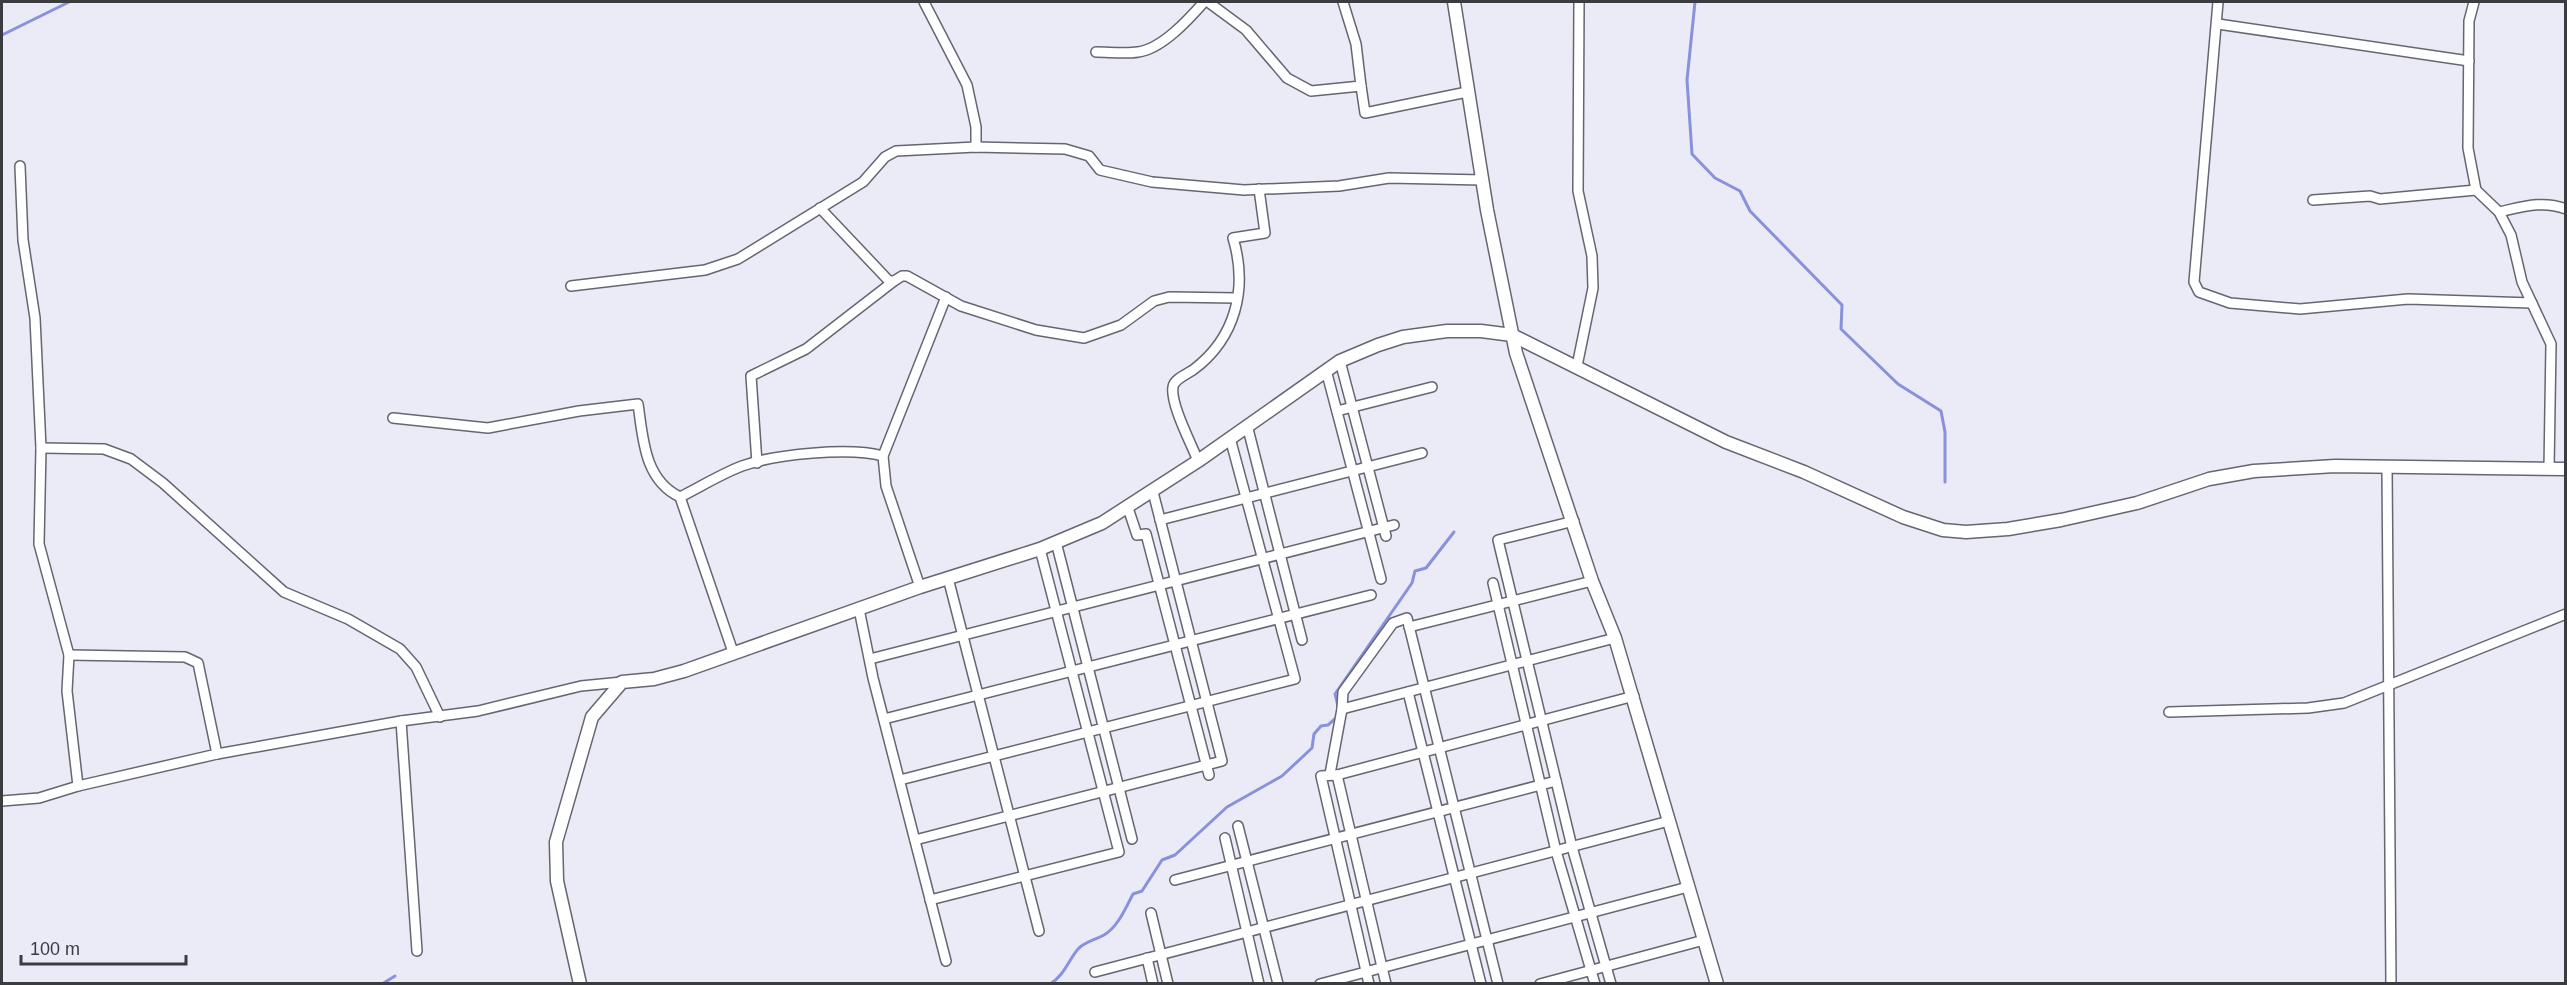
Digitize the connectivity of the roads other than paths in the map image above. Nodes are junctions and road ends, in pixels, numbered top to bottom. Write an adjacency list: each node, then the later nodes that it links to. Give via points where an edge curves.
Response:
1 (924, 2): 13 (street, via 967,85)
2 (1206, 2): 9 (street, via 1185,24 1151,48 1138,52); 11 (street, via 1246,30 1287,78 1311,91)
3 (1343, 2): 11 (street, via 1356,44)
4 (1454, 2): 12 (street)
5 (1579, 2): 29 (street, via 1578,191 1592,256 1593,288)
6 (2218, 2): 8 (street)
7 (2474, 2): 10 (street, via 2469,21)
8 (2218, 24): 10 (street); 26 (street, via 2194,282 2199,292 2230,303 2300,309 2408,299)
9 (1096, 52)
10 (2469, 61): 17 (street, via 2468,148)
11 (1361, 86): 12 (street, via 1365,112)
12 (1467, 92): 15 (street)
13 (976, 147): 16 (street, via 1065,149 1089,156 1100,170 1152,182); 19 (street, via 896,151 885,157 863,182)
14 (20, 166): 37 (street, via 23,240 35,318)
15 (1483, 180): 16 (street, via 1389,178 1340,186); 27 (street)
16 (1259, 189): 25 (street, via 1264,233 1233,238 1238,255)
17 (2476, 190): 18 (street, via 2380,199 2370,196); 21 (street)
18 (2313, 200)
19 (820, 208): 22 (street, via 889,281); 23 (street, via 738,259 705,270)
20 (2565, 210): 21 (street, via 2537,204)
21 (2499, 212): 26 (street, via 2511,234 2522,282)
22 (894, 281): 24 (street, via 908,276); 41 (street, via 806,349 751,376)
23 (571, 286)
24 (946, 297): 25 (street, via 961,306 1036,330 1084,338 1121,325 1154,301 1169,297); 39 (street)
25 (1237, 298): 40 (street, via 1232,325 1219,346 1173,387 1175,404)
26 (2532, 303): 44 (street, via 2552,344)
27 (1512, 335): 28 (street, via 1447,331 1403,337); 29 (street); 53 (street)
28 (1341, 361): 30 (street); 32 (street)
29 (1577, 366): 43 (street, via 1726,442 1943,530 2008,529 2061,520 2137,503 2209,479 2254,471)
30 (1326, 370): 33 (street); 35 (street)
31 (1432, 387): 32 (street)
32 (1353, 407): 33 (street); 42 (street)
33 (1337, 411): 46 (street)
34 (393, 418): 49 (street, via 488,428 638,404 644,450 653,473 668,491)
35 (1246, 425): 36 (street); 48 (street)
36 (1230, 438): 40 (street); 50 (street)
37 (41, 448): 84 (street, via 39,544); 100 (street, via 104,450 131,459 284,592 348,619 400,649 416,667)
38 (1422, 453): 42 (street)
39 (883, 456): 41 (street, via 868,452 796,455); 67 (street, via 886,486)
40 (1198, 461): 47 (street)
41 (757, 463): 49 (street)
42 (1368, 467): 46 (street); 56 (street)
43 (2387, 467): 44 (street); 91 (street)
44 (2549, 469): 45 (street)
45 (2565, 469)
46 (1352, 471): 48 (street); 55 (street)
47 (1153, 492): 51 (street); 52 (street)
48 (1264, 494): 50 (street); 59 (street)
49 (680, 497): 83 (street)
50 (1247, 498): 52 (street); 60 (street)
51 (1128, 508): 57 (street); 66 (street, via 1137,535 1146,534)
52 (1160, 520): 63 (street)
53 (1574, 521): 64 (street); 69 (street, via 1498,540)
54 (1394, 525): 56 (street)
55 (1368, 532): 56 (street); 59 (street); 62 (street)
56 (1385, 532)
57 (1056, 542): 58 (street); 71 (street)
58 (1040, 549): 61 (street); 73 (street)
59 (1280, 554): 60 (street); 75 (street)
60 (1263, 559): 63 (street); 76 (street)
61 (948, 578): 67 (street); 78 (street)
62 (1381, 579)
63 (1176, 581): 66 (street); 81 (street)
64 (1592, 581): 69 (street); 79 (street)
65 (1493, 583): 70 (street)
66 (1159, 585): 71 (street); 82 (street)
67 (920, 587): 72 (street)
68 (1371, 595): 75 (street)
69 (1513, 601): 70 (street); 86 (street)
70 (1498, 605): 77 (street); 87 (street)
71 (1073, 607): 73 (street); 88 (street)
72 (859, 609): 83 (street); 85 (street)
73 (1057, 611): 78 (street); 89 (street)
74 (2565, 614): 91 (street)
75 (1296, 615): 76 (street); 80 (street)
76 (1279, 619): 81 (street); 96 (street, via 1295,679)
77 (1409, 627): 92 (street); 98 (street, via 1407,618 1394,623 1343,692)
78 (963, 635): 85 (street); 94 (street)
79 (1615, 638): 86 (street); 95 (street)
80 (1302, 640)
81 (1191, 641): 82 (street); 96 (street)
82 (1175, 645): 88 (street); 97 (street)
83 (733, 652): 90 (street, via 684,671)
84 (69, 655): 109 (street, via 185,657 198,663); 117 (street, via 67,692)
85 (870, 659): 101 (street)
86 (1527, 661): 87 (street); 102 (street)
87 (1512, 665): 92 (street); 104 (street)
88 (1088, 667): 89 (street); 105 (street)
89 (1072, 671): 94 (street); 106 (street)
90 (622, 682): 100 (street, via 581,686); 161 (street, via 592,717 556,842 557,881)
91 (2389, 685): 99 (street, via 2344,703 2308,708); 175 (street)
92 (1424, 688): 93 (street); 107 (street)
93 (1408, 692): 98 (street); 108 (street)
94 (978, 695): 101 (street); 110 (street)
95 (1634, 696): 102 (street); 124 (street)
96 (1206, 701): 97 (street); 111 (street, via 1222,761)
97 (1191, 706): 105 (street); 111 (street)
98 (1342, 709): 112 (street)
99 (2169, 712)
100 (440, 717): 103 (street)
101 (884, 719): 114 (street)
102 (1542, 720): 104 (street); 115 (street)
103 (401, 721): 109 (street); 152 (street)
104 (1526, 724): 107 (street); 116 (street)
105 (1103, 728): 106 (street); 118 (street)
106 (1088, 732): 110 (street); 119 (street)
107 (1439, 748): 108 (street); 121 (street)
108 (1423, 752): 112 (street); 122 (street)
109 (217, 753): 117 (street)
110 (994, 756): 114 (street); 123 (street)
111 (1206, 765): 113 (street); 118 (street)
112 (1333, 774): 126 (street); 128 (street, via 1321,776)
113 (1209, 775)
114 (900, 780): 130 (street)
115 (1556, 781): 116 (street); 131 (street)
116 (1540, 785): 121 (street); 132 (street)
117 (78, 786): 120 (street, via 39,798)
118 (1118, 788): 119 (street); 129 (street)
119 (1103, 791): 123 (street); 136 (street, via 1119,852)
120 (2, 801)
121 (1453, 807): 122 (street); 135 (street)
122 (1438, 812): 126 (street); 137 (street)
123 (1010, 815): 130 (street); 136 (street)
124 (1669, 821): 131 (street); 139 (street)
125 (1238, 826): 133 (street)
126 (1351, 834): 128 (street); 141 (street)
127 (1225, 838): 134 (street)
128 (1335, 838): 133 (street); 142 (street)
129 (1132, 839)
130 (915, 840): 140 (street)
131 (1572, 847): 132 (street); 143 (street)
132 (1556, 851): 135 (street); 145 (street)
133 (1247, 861): 134 (street); 146 (street)
134 (1231, 865): 138 (street); 148 (street)
135 (1469, 874): 137 (street); 149 (street)
136 (1025, 876): 140 (street); 147 (street)
137 (1455, 878): 141 (street); 151 (street)
138 (1175, 880)
139 (1688, 887): 143 (street); 150 (street)
140 (930, 900): 155 (street)
141 (1366, 901): 142 (street); 157 (street)
142 (1351, 905): 146 (street); 159 (street)
143 (1591, 912): 145 (street); 156 (street)
144 (1151, 913): 153 (street)
145 (1575, 917): 149 (street); 158 (street)
146 (1264, 927): 148 (street); 165 (street)
147 (1039, 931)
148 (1247, 932): 153 (street); 164 (street)
149 (1486, 940): 151 (street); 170 (street)
150 (1704, 940): 156 (street); 174 (street)
151 (1471, 944): 157 (street); 169 (street)
152 (417, 951)
153 (1161, 954): 154 (street); 163 (street)
154 (1147, 958): 160 (street); 162 (street)
155 (946, 961)
156 (1606, 966): 158 (street); 173 (street)
157 (1382, 967): 159 (street); 168 (street)
158 (1591, 970): 171 (street); 172 (street)
159 (1366, 971): 166 (street); 167 (street)
160 (1095, 972)
161 (580, 984)
162 (1153, 984)
163 (1168, 984)
164 (1259, 984)
165 (1278, 984)
166 (1320, 984)
167 (1369, 984)
168 (1386, 984)
169 (1481, 984)
170 (1498, 984)
171 (1540, 984)
172 (1595, 984)
173 (1611, 984)
174 (1717, 984)
175 (2391, 984)

